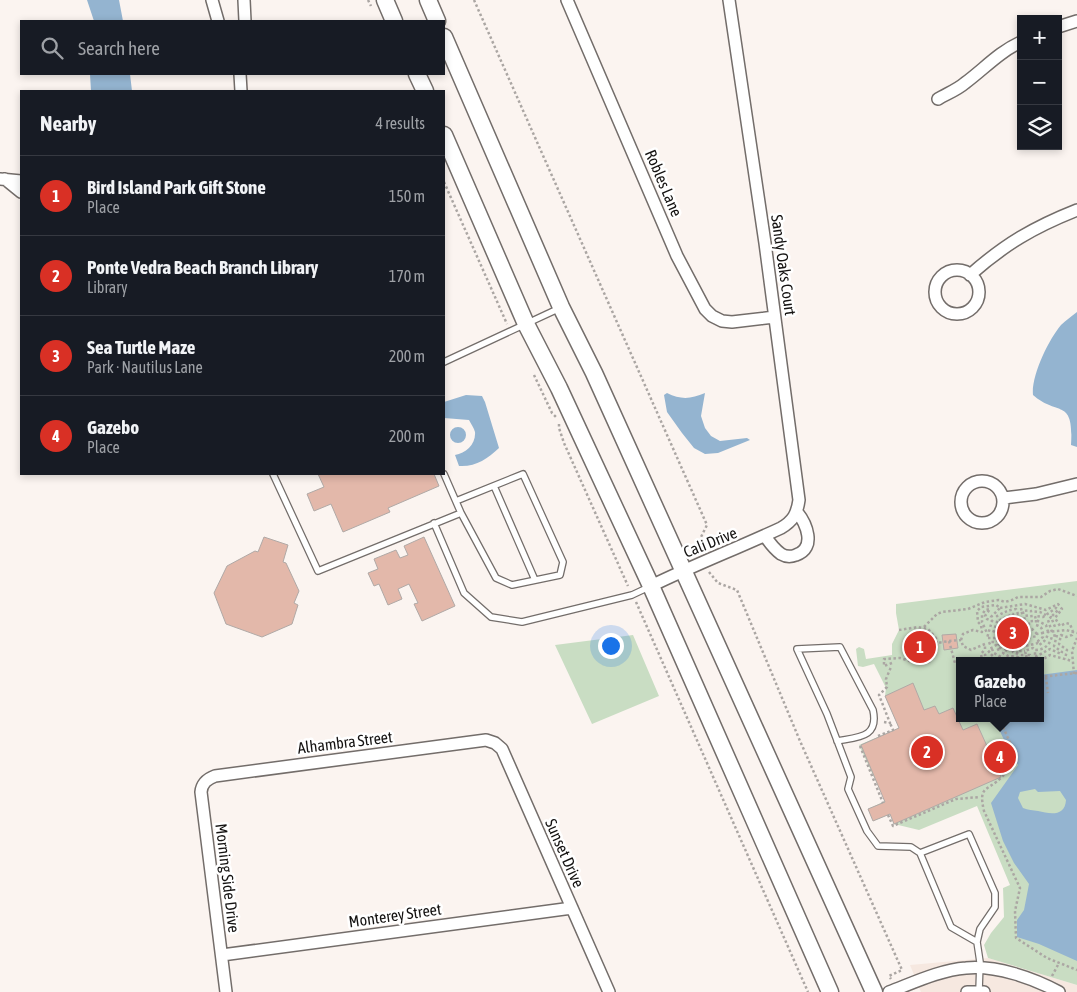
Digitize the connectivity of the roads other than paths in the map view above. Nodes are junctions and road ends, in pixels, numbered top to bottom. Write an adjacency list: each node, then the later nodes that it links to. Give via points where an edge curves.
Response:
1 (212, 0): 7 (street)
2 (244, 0): 8 (street)
3 (385, 0): 9 (main road)
4 (428, 0): 10 (main road)
5 (567, 0): 27 (street, Robles Lane, via 677,256 705,309 712,316 727,321)
6 (729, 0): 27 (street, Sandy Oaks Court)
7 (218, 20)
8 (245, 20)
9 (394, 20)
10 (437, 20)
11 (1077, 21): 12 (street)
12 (1062, 26)
13 (445, 39): 26 (main road)
14 (1017, 44): 19 (street, via 995,57 964,84)
15 (240, 75): 17 (street)
16 (417, 75): 18 (main road)
17 (241, 90)
18 (425, 90)
19 (938, 99)
20 (445, 137): 28 (main road)
21 (3, 179): 22 (street); 23 (street)
22 (20, 181)
23 (20, 191)
24 (1077, 210): 25 (street, via 1025,233)
25 (970, 275)
26 (561, 307): 28 (lane); 40 (main road)
27 (774, 317): 36 (street, Sandy Oaks Court, via 799,500)
28 (526, 324): 29 (lane); 42 (main road)
29 (445, 362)
30 (273, 475): 38 (lane, via 318,571)
31 (444, 475): 35 (lane)
32 (1077, 484): 34 (street)
33 (494, 486): 35 (lane); 41 (lane); 41 (lane, via 523,474 563,562 560,575)
34 (1004, 498)
35 (456, 501): 37 (lane)
36 (797, 512): 39 (street, Cali Drive, via 788,524); 39 (street, via 804,521 808,538 808,544 801,553 782,554)
37 (461, 513): 38 (lane); 41 (lane, via 496,578 512,585)
38 (434, 523): 42 (lane, via 464,593 492,617 522,622 632,595)
39 (764, 536): 40 (street, Cali Drive)
40 (683, 570): 42 (street, Cali Drive); 56 (main road)
41 (536, 580)
42 (651, 586): 55 (main road)
43 (480, 741): 45 (street, Alhambra Street); 47 (street, Sunset Drive, via 495,743 502,749)
44 (837, 741): 44 (lane, via 827,714 797,649 840,647 873,710 875,721 870,732); 46 (lane, via 851,777 848,789 878,846 911,847)
45 (215, 776): 49 (street, Morning Side Drive, via 206,780 201,792)
46 (920, 853): 48 (lane, via 951,927); 48 (lane, via 969,834 995,893 995,908 980,929)
47 (572, 908): 49 (street, Monterey Street); 54 (street, Sunset Drive)
48 (976, 942): 50 (lane)
49 (222, 955): 53 (street, Morning Side Drive)
50 (979, 968): 51 (street, via 939,974); 52 (lane); 59 (street, via 1023,976)
51 (893, 991)
52 (979, 991): 57 (street); 58 (street)
53 (226, 992)
54 (609, 992)
55 (830, 992)
56 (874, 992)
57 (968, 992)
58 (984, 992)
59 (1059, 992)

